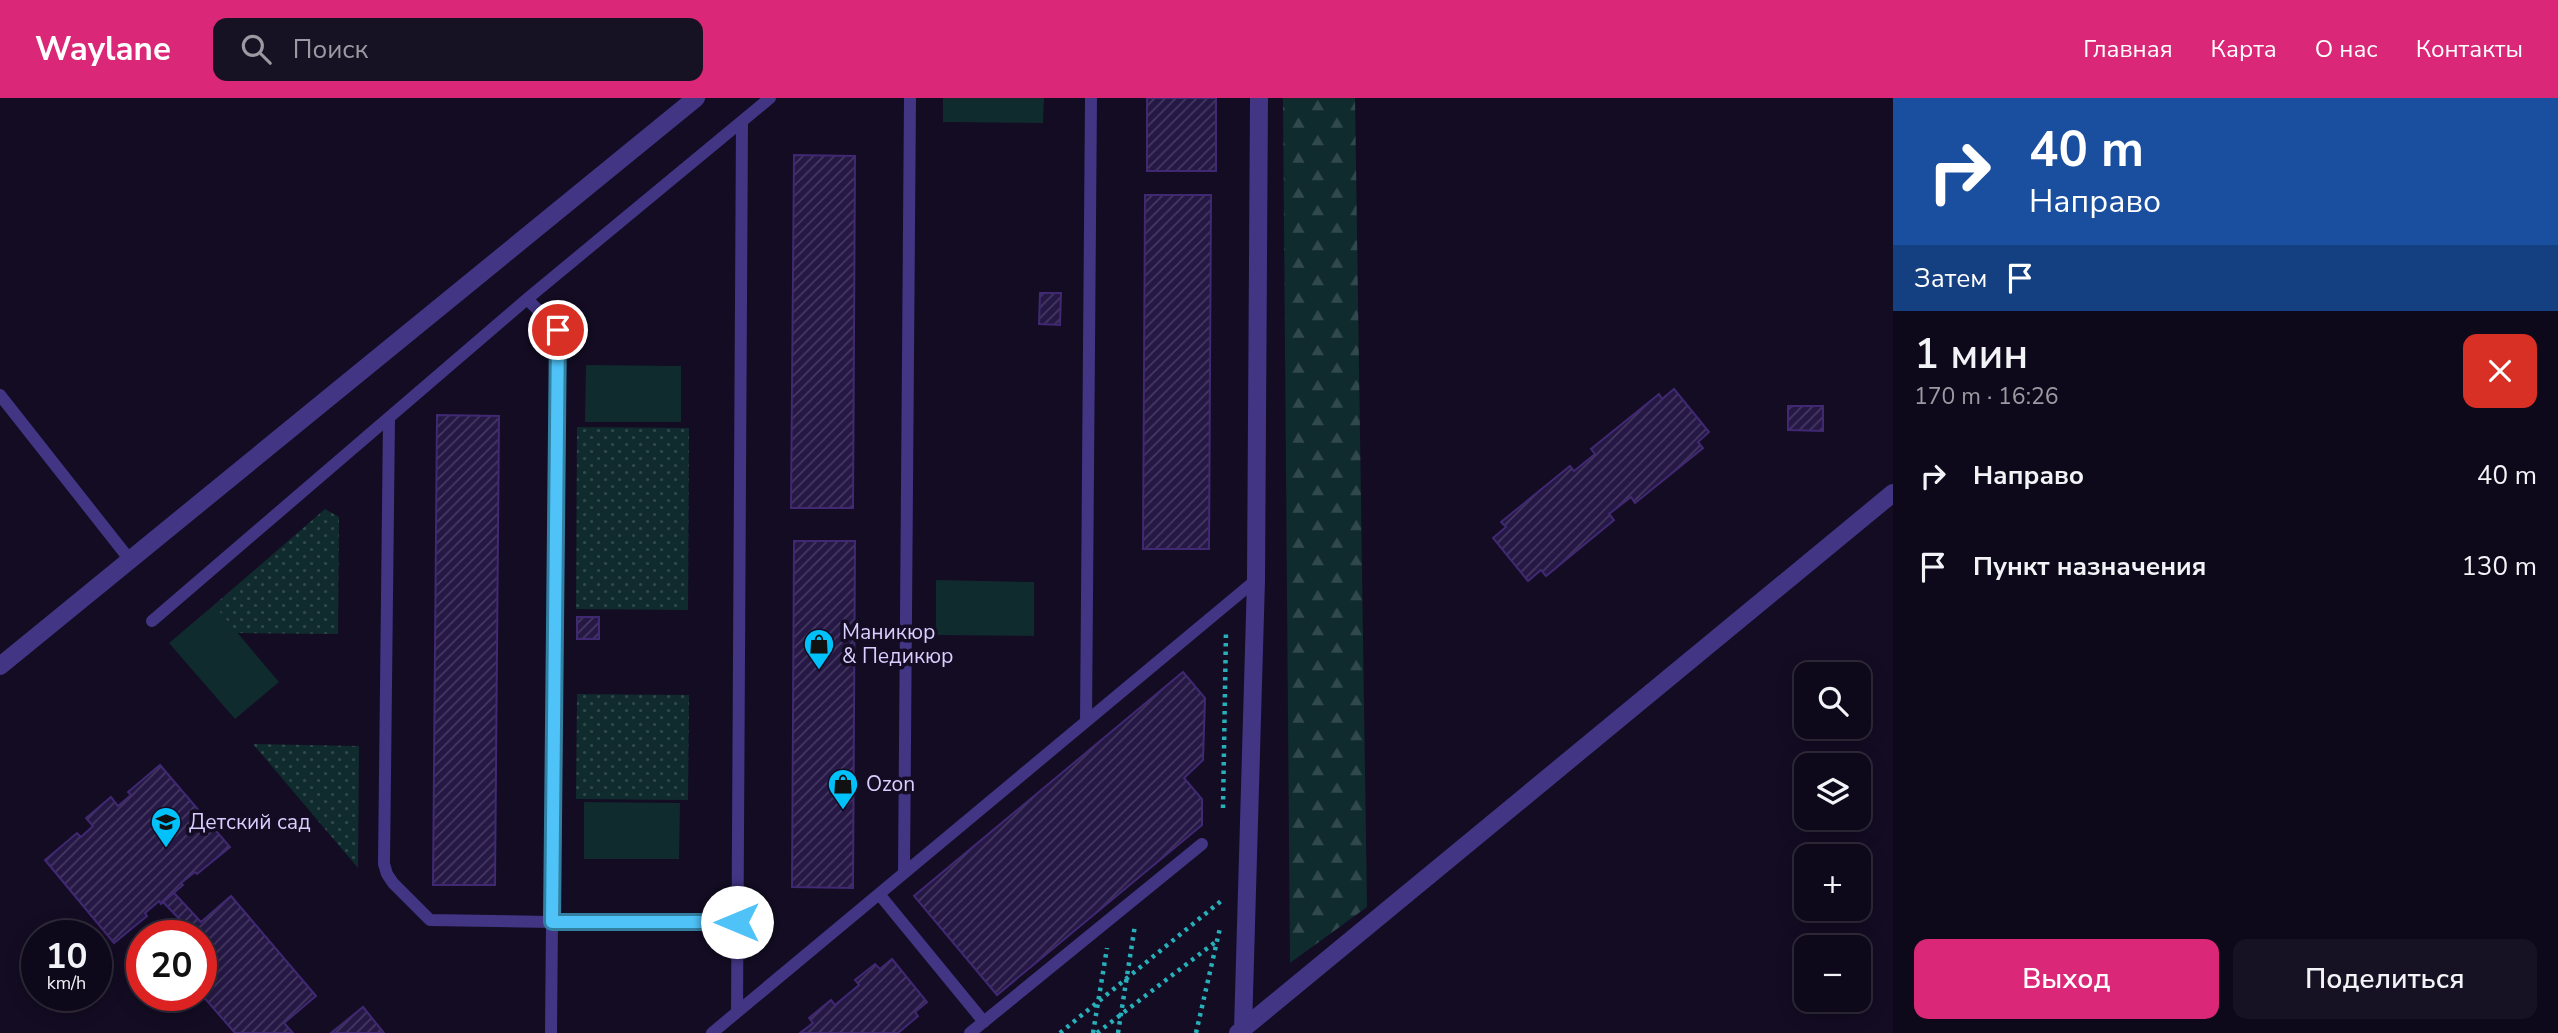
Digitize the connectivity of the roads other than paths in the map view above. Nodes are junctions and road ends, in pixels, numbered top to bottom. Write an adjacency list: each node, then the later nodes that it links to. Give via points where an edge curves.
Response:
1 (696, 98): 11 (street)
2 (771, 98): 6 (lane)
3 (910, 98): 17 (lane)
4 (1091, 98): 15 (lane)
5 (1259, 98): 12 (street)
6 (742, 121): 7 (lane); 20 (lane)
7 (527, 299): 9 (lane); 19 (lane, via 558,330)
8 (0, 395): 11 (lane)
9 (389, 418): 13 (lane); 19 (lane, via 387,874 430,920)
10 (1893, 493): 23 (street)
11 (130, 560): 14 (street)
12 (1256, 580): 15 (lane); 23 (street)
13 (152, 621)
14 (0, 666)
15 (1086, 721): 17 (lane)
16 (1202, 844): 22 (lane)
17 (904, 873): 18 (lane)
18 (879, 894): 21 (lane); 22 (lane)
19 (552, 922): 20 (lane); 24 (lane)
20 (737, 922): 21 (lane)
21 (737, 1012): 25 (lane)
22 (984, 1022): 26 (lane)
23 (1240, 1031)
24 (551, 1033)
25 (712, 1033)
26 (970, 1033)

